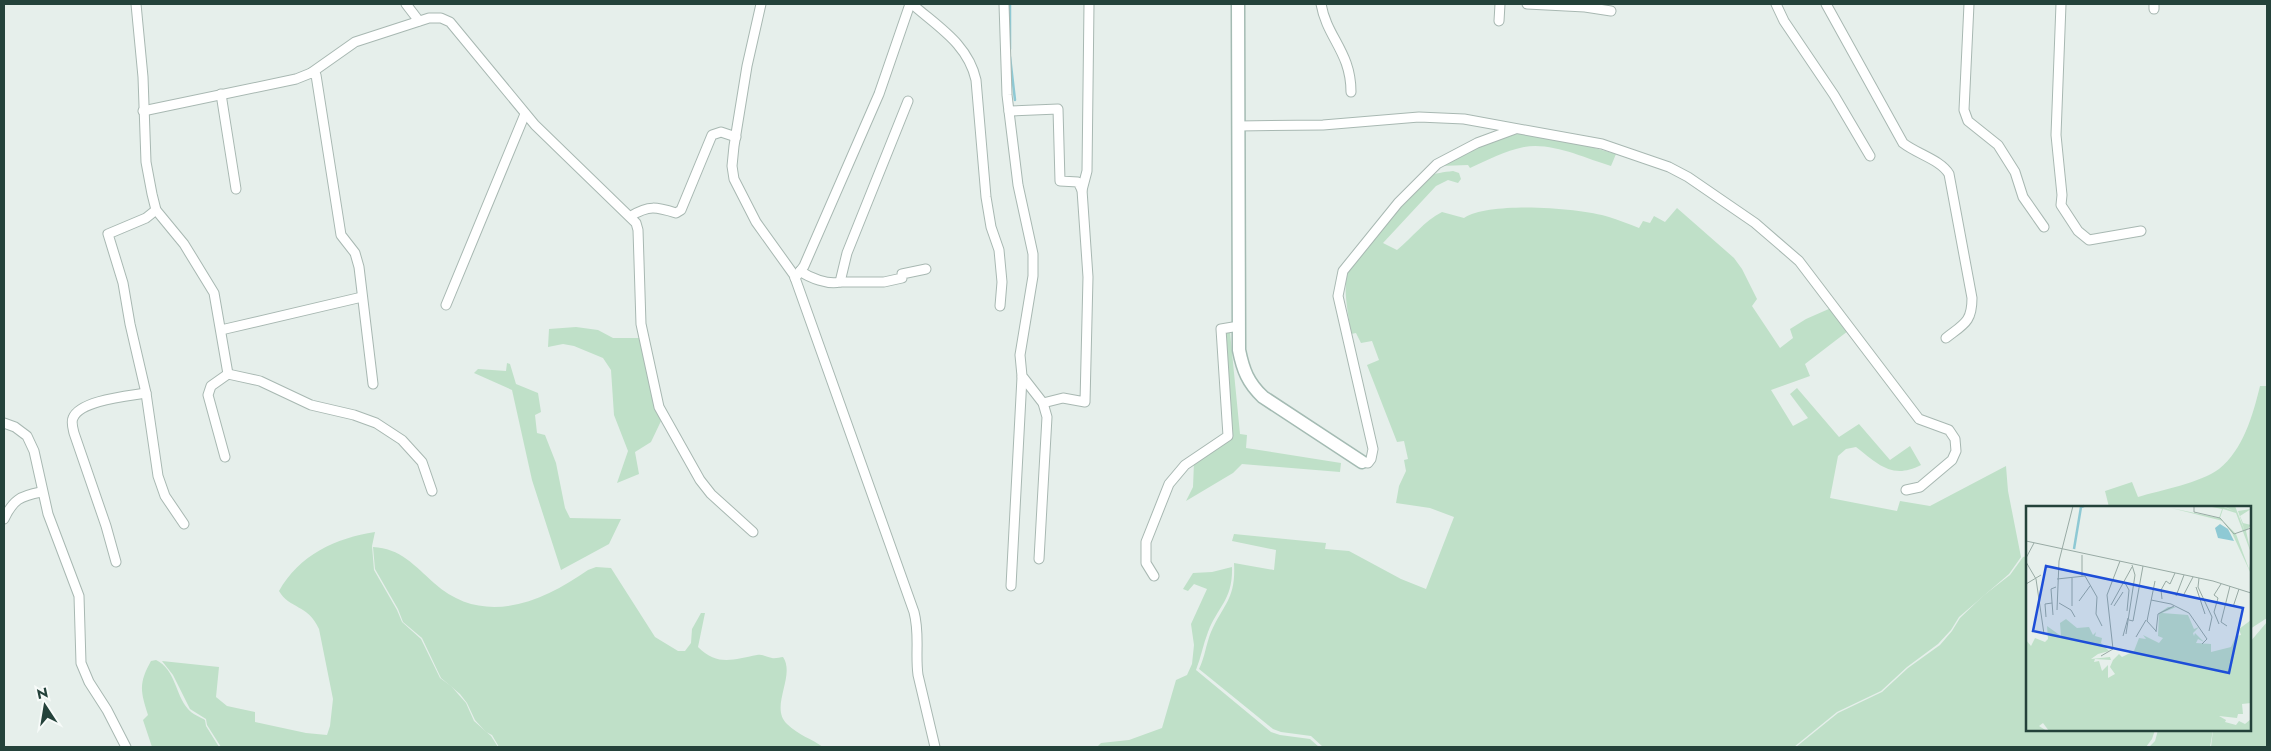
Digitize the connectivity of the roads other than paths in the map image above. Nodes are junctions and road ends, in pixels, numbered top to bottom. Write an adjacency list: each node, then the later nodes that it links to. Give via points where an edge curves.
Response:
1 (136, 4): 23 (street)
2 (406, 4): 17 (street)
3 (760, 4): 28 (street)
4 (911, 4): 37 (street, via 879,94); 41 (street, via 960,46 972,65 986,197 999,250)
5 (1004, 4): 24 (street)
6 (1089, 4): 31 (street, via 1087,171)
7 (1238, 4): 26 (street)
8 (1320, 4): 20 (street, via 1344,55 1351,75)
9 (1500, 4): 18 (street)
10 (1527, 4): 15 (street)
11 (1776, 4): 29 (street)
12 (1826, 4): 44 (street, via 1903,143 1915,153 1945,167 1949,174 1972,313)
13 (1969, 4): 34 (street, via 1964,110 1968,121 1998,145 2015,172 2023,197)
14 (2062, 4): 35 (street, via 2056,135 2062,209 2089,240)
15 (1585, 5): 16 (street)
16 (1611, 11)
17 (419, 21): 19 (street, via 355,42); 25 (street, via 441,18 450,22)
18 (1499, 21)
19 (311, 73): 21 (street); 39 (street, via 316,75 341,235 355,253 360,267)
20 (1351, 92)
21 (220, 94): 23 (street); 30 (street)
22 (908, 101): 38 (street, via 847,253)
23 (143, 111): 32 (street, via 146,162)
24 (1009, 111): 31 (street, via 1058,109 1060,180 1078,182); 46 (street, via 1018,185 1033,254 1033,276 1020,355)
25 (525, 114): 33 (street); 40 (street)
26 (1238, 126): 27 (street, via 1323,125 1419,117 1464,119); 42 (street)
27 (1515, 128): 52 (street, via 1437,164 1398,203 1343,270 1338,296 1373,449 1368,463); 53 (street, via 1602,144 1669,167 1749,219 1784,247 1812,276 1920,419 1949,430 1955,439 1956,451 1952,460 1920,486)
28 (736, 137): 33 (street, via 721,132 712,135 676,213 645,208); 37 (street, via 732,166 736,185 756,222)
29 (1870, 156)
30 (236, 189)
31 (1082, 190): 49 (street, via 1088,277 1085,402 1062,398)
32 (156, 210): 43 (street, via 184,244 214,294); 48 (street, via 146,218 108,234 123,283)
33 (630, 216): 58 (street, via 638,230 640,324 660,407 700,480)
34 (2044, 227)
35 (2141, 231)
36 (926, 269): 38 (street, via 884,282)
37 (797, 275): 38 (street, via 834,284); 64 (street, via 914,612 918,630 918,675)
38 (840, 282)
39 (362, 297): 43 (street); 47 (street)
40 (446, 305)
41 (1000, 306)
42 (1239, 326): 52 (street, via 1242,364 1252,386 1263,397); 61 (street, via 1221,329 1228,436 1185,465 1169,484 1146,542 1146,564)
43 (221, 330): 45 (street)
44 (1946, 338)
45 (228, 374): 51 (street, via 211,386 208,395); 54 (street, via 260,381 311,405 376,423 402,440 422,462)
46 (1022, 376): 49 (street); 62 (street)
47 (373, 384)
48 (146, 393): 57 (street, via 158,476 165,496); 60 (street, via 93,402 76,412 72,420)
49 (1043, 403): 59 (street, via 1047,426)
50 (4, 423): 55 (street, via 27,436 38,465)
51 (225, 457)
52 (1362, 462)
53 (1906, 490)
54 (432, 491)
55 (42, 492): 56 (street, via 14,501); 63 (street, via 61,553 79,596 81,663)
56 (4, 520)
57 (184, 524)
58 (753, 532)
59 (1040, 559)
60 (116, 562)
61 (1154, 576)
62 (1011, 586)
63 (126, 747)
64 (935, 747)

